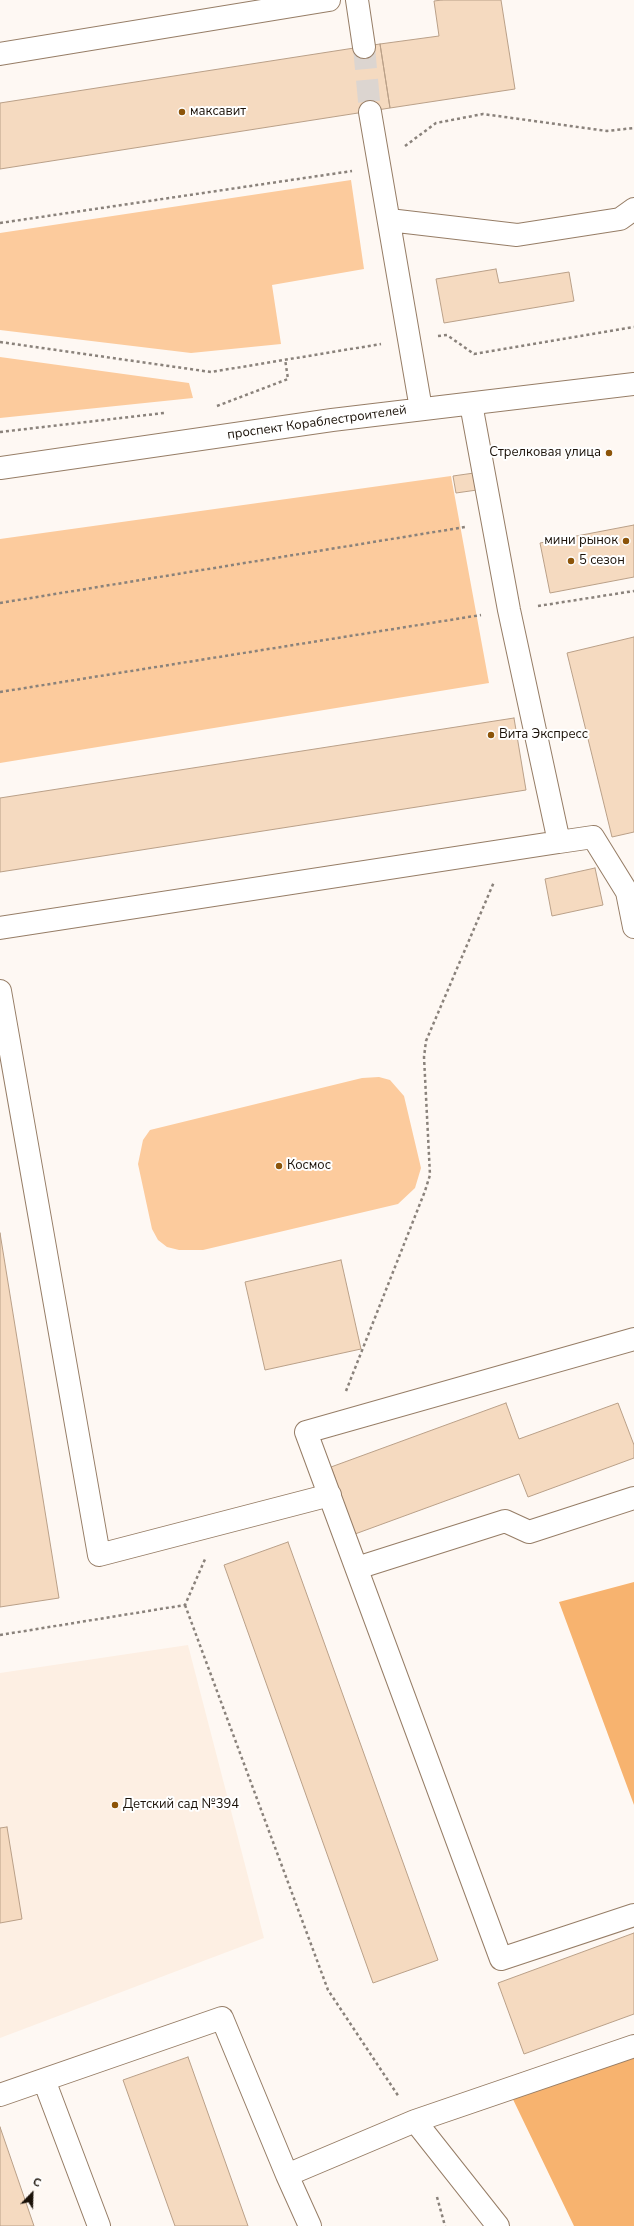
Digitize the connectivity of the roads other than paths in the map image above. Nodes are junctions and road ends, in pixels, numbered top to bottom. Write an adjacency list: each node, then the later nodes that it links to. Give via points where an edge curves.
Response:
1 (329, 0): 4 (street)
2 (357, 0): 3 (street)
3 (364, 47)
4 (0, 54)
5 (370, 112): 7 (street)
6 (634, 209): 7 (street, via 620,219 518,235)
7 (389, 220): 10 (street)
8 (634, 384): 9 (street, проспект Кораблестроителей)
9 (471, 404): 10 (street, проспект Кораблестроителей); 12 (street, via 509,610)
10 (421, 409): 11 (street, проспект Кораблестроителей)
11 (0, 468)
12 (559, 842): 13 (street, via 593,837 627,892); 14 (street)
13 (634, 927)
14 (0, 928)
15 (0, 991): 16 (street)
16 (5, 1047): 18 (street, via 99,1555)
17 (634, 1339): 18 (street, via 306,1432)
18 (330, 1495): 20 (street)
19 (634, 1498): 20 (street, via 529,1532 505,1521)
20 (357, 1568): 21 (street, via 501,1959)
21 (634, 1915)
22 (634, 2046): 25 (street)
23 (44, 2080): 24 (street); 26 (street, via 222,2018); 27 (street)
24 (0, 2095)
25 (415, 2121): 26 (street); 29 (street)
26 (287, 2175): 28 (street)
27 (99, 2226)
28 (310, 2226)
29 (498, 2226)

